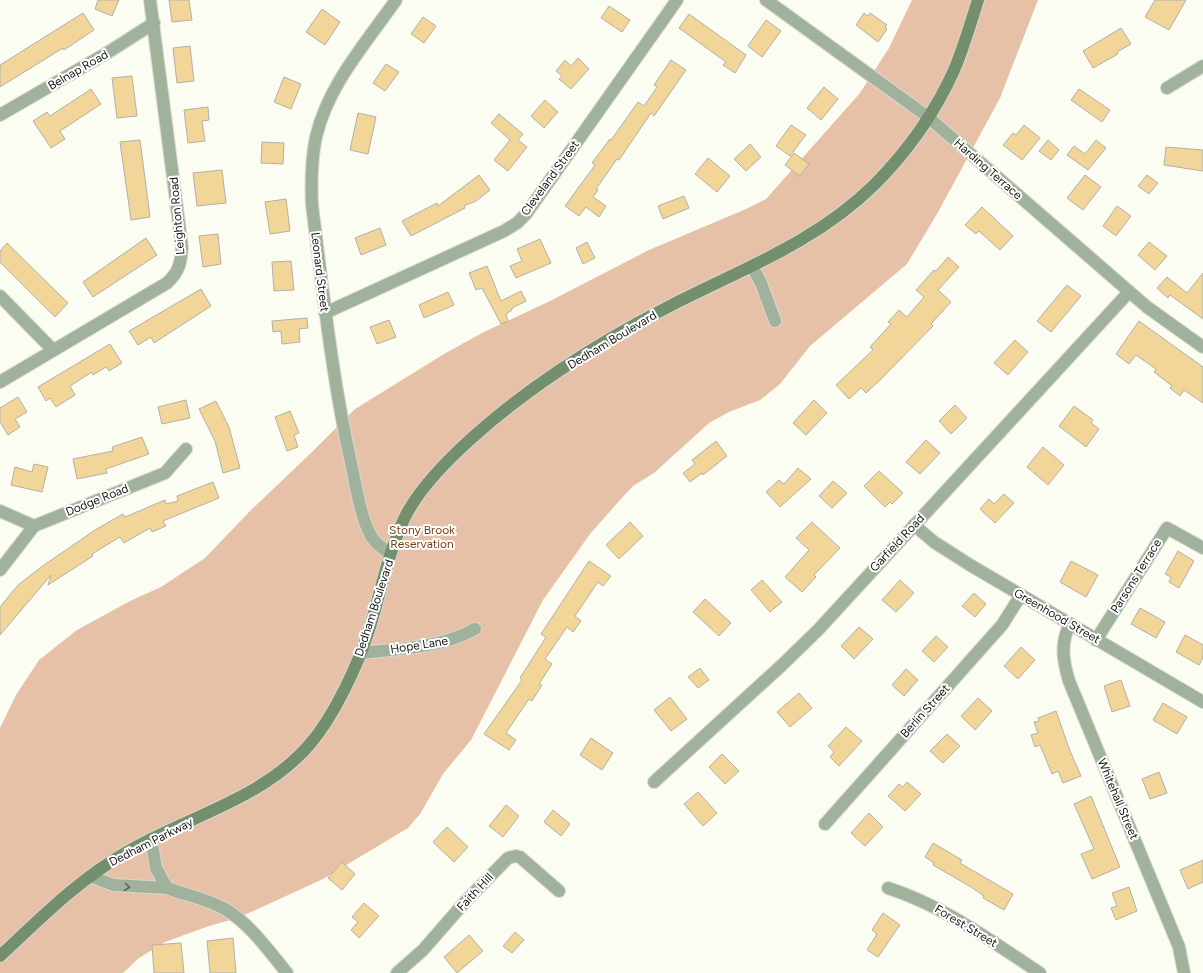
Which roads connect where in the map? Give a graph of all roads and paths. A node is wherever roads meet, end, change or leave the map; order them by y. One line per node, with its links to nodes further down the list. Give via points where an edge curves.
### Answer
1 (150, 0): 6 (street, Leighton Road)
2 (396, 0): 14 (street, Leonard Street, via 331,95 316,138 311,181 312,205)
3 (677, 0): 14 (street, Cleveland Street, via 526,214 516,223 504,231)
4 (766, 0): 10 (street, Harding Terrace)
5 (978, 0): 10 (main road, Dedham Boulevard, via 954,68)
6 (154, 23): 9 (street, Belnap Road); 17 (street, Leighton Road, via 182,247 181,263 176,274 167,283)
7 (1203, 66): 8 (street)
8 (1167, 88)
9 (0, 115)
10 (928, 117): 11 (main road, Dedham Boulevard, via 889,169 859,198 808,237); 12 (street, Harding Terrace)
11 (752, 266): 15 (street); 24 (main road, Dedham Boulevard, via 666,308 599,345 483,429 448,461 419,495 408,511)
12 (1128, 292): 16 (street, Harding Terrace); 21 (street, Garfield Road)
13 (0, 296): 17 (street)
14 (325, 313): 24 (street, Leonard Street, via 334,383 358,494 370,534 382,549)
15 (776, 321)
16 (1203, 347)
17 (52, 349): 18 (street, Leighton Road)
18 (0, 382)
19 (186, 449): 22 (street, Dodge Road, via 164,473)
20 (0, 511): 22 (street)
21 (914, 525): 26 (street, Greenhood Street, via 957,557); 33 (street, Garfield Road, via 795,653)
22 (34, 526): 25 (street)
23 (1203, 548): 29 (street, Parsons Terrace, via 1167,528)
24 (391, 553): 30 (main road, Dedham Boulevard)
25 (0, 570)
26 (1021, 596): 27 (street, Greenhood Street); 34 (street, Berlin Street, via 1002,625)
27 (1070, 624): 29 (street, Greenhood Street); 44 (street, Whitehall Street, via 1064,636 1063,652 1069,681 1179,947)
28 (475, 629): 30 (street, Hope Lane, via 457,638 438,643)
29 (1096, 640): 31 (street, Greenhood Street)
30 (361, 653): 32 (main road, Dedham Boulevard, via 340,695)
31 (1203, 702)
32 (311, 742): 35 (main road, Dedham Parkway, via 273,778 254,790)
33 (654, 782)
34 (825, 824)
35 (151, 839): 36 (main road, Dedham Parkway); 37 (street, via 156,868)
36 (90, 876): 37 (street, one-way to 37, via 114,886); 40 (main road, Dedham Parkway)
37 (167, 888): 41 (street, via 213,904 236,917)
38 (888, 888): 43 (street, Forest Street, via 946,912)
39 (559, 891): 42 (street, Faith Hill, via 520,857 508,858 423,950)
40 (0, 956)
41 (287, 973)
42 (397, 973)
43 (1040, 973)
44 (1184, 973)

